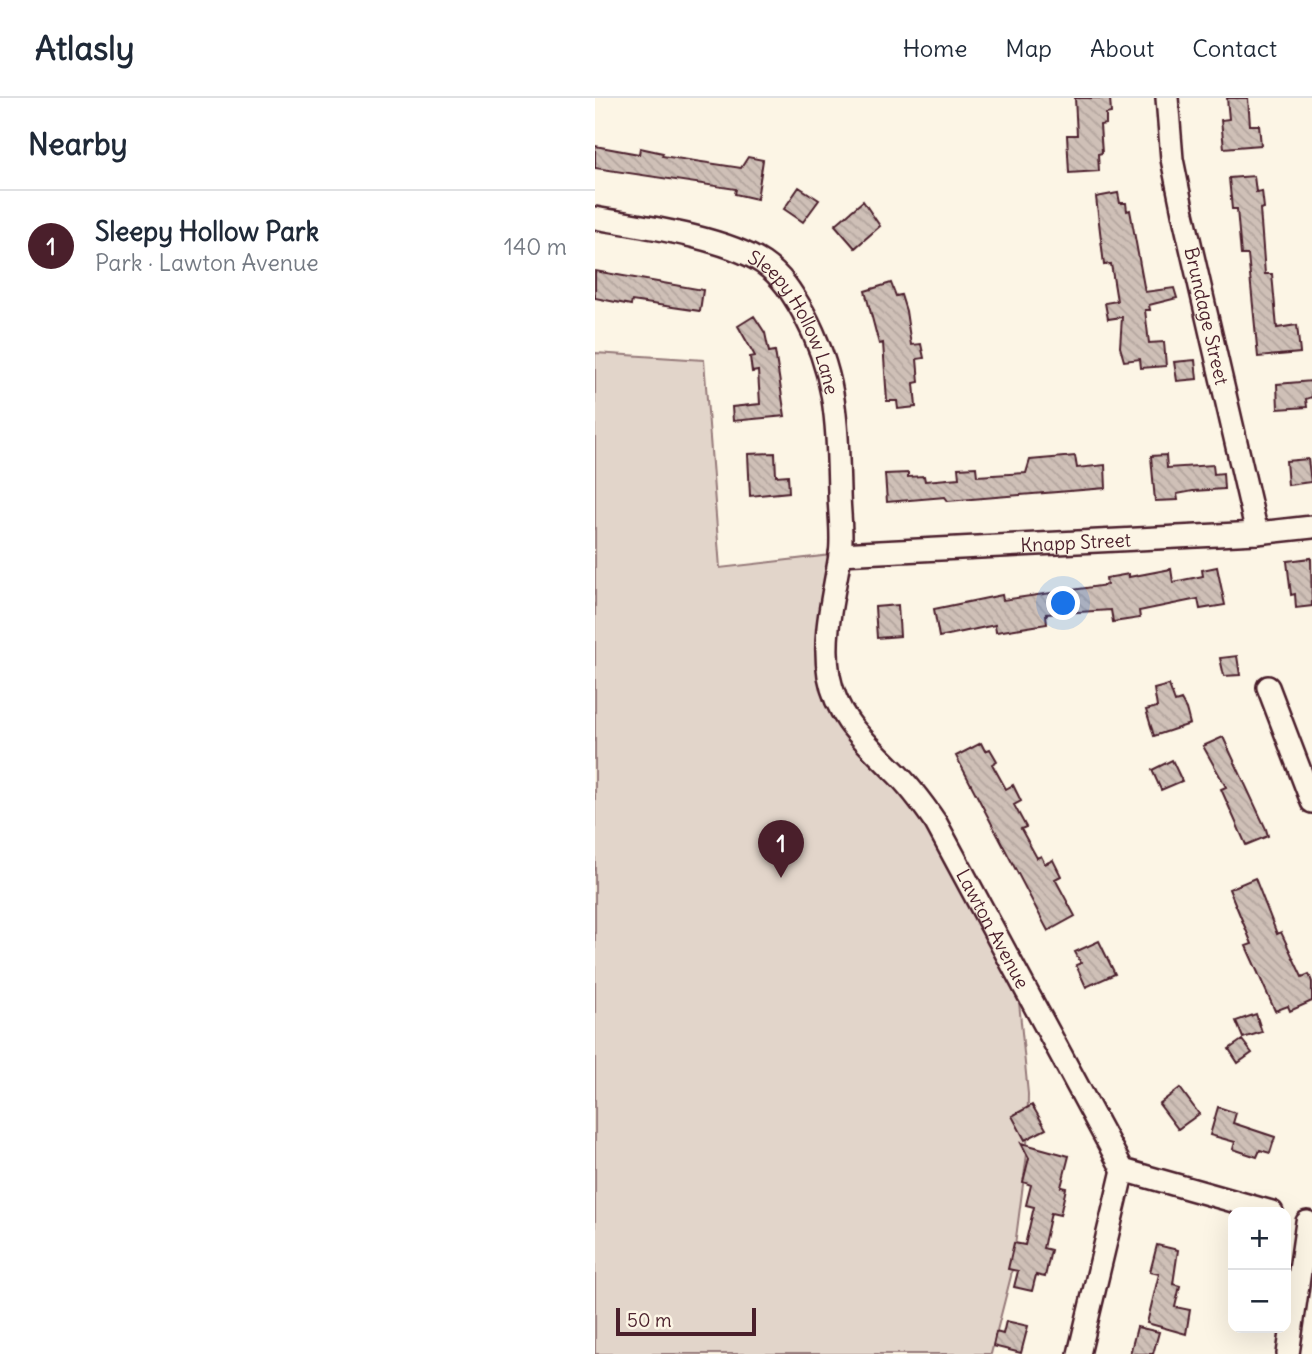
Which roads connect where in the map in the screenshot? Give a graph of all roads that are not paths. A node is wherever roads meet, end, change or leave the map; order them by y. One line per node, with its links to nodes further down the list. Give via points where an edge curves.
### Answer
1 (1167, 98): 4 (street, Brundage Street, via 1183,213)
2 (595, 218): 5 (street, Sleepy Hollow Lane, via 735,250 763,263 786,283 818,339 832,379)
3 (1312, 527): 4 (street, Knapp Street)
4 (1257, 533): 5 (street, Knapp Street)
5 (840, 554): 8 (street, Lawton Avenue, via 828,621 829,675 839,711 859,738 918,796 936,823)
6 (1268, 687): 7 (street)
7 (1312, 802)
8 (1123, 1170): 9 (street); 12 (street)
9 (1254, 1207)
10 (1291, 1217): 11 (street)
11 (1310, 1223): 13 (street)
12 (1079, 1354)
13 (1287, 1354)

